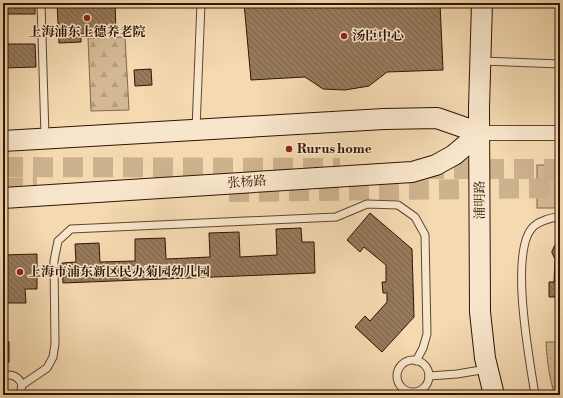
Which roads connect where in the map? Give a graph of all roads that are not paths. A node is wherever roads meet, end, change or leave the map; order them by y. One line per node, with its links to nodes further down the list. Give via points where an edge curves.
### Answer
1 (41, 3): 9 (lane)
2 (201, 3): 6 (lane)
3 (482, 3): 4 (main road, 浦明路)
4 (481, 61): 5 (lane); 7 (main road, 浦明路)
5 (560, 64)
6 (196, 130): 7 (main road, via 437,118); 9 (main road)
7 (480, 133): 8 (street); 11 (main road, 张杨路, via 454,155 436,165 412,172); 14 (main road, 浦明路, via 480,312)
8 (560, 134)
9 (45, 139): 10 (main road)
10 (3, 141)
11 (3, 198)
12 (560, 216): 21 (lane, via 544,220 534,226 526,238 522,286)
13 (416, 360): 16 (lane, via 425,366); 17 (lane, via 427,334 425,236 415,217 398,205 367,204 336,217 71,229 58,241 54,261 53,356 47,368); 18 (lane, via 406,362 397,374 403,388)
14 (488, 369): 16 (lane); 20 (main road, 浦明路)
15 (3, 376): 17 (lane, via 10,374 21,381)
16 (429, 376): 18 (lane, via 429,381)
17 (22, 385): 19 (lane)
18 (419, 393)
19 (20, 395)
20 (494, 395)
21 (535, 395)

